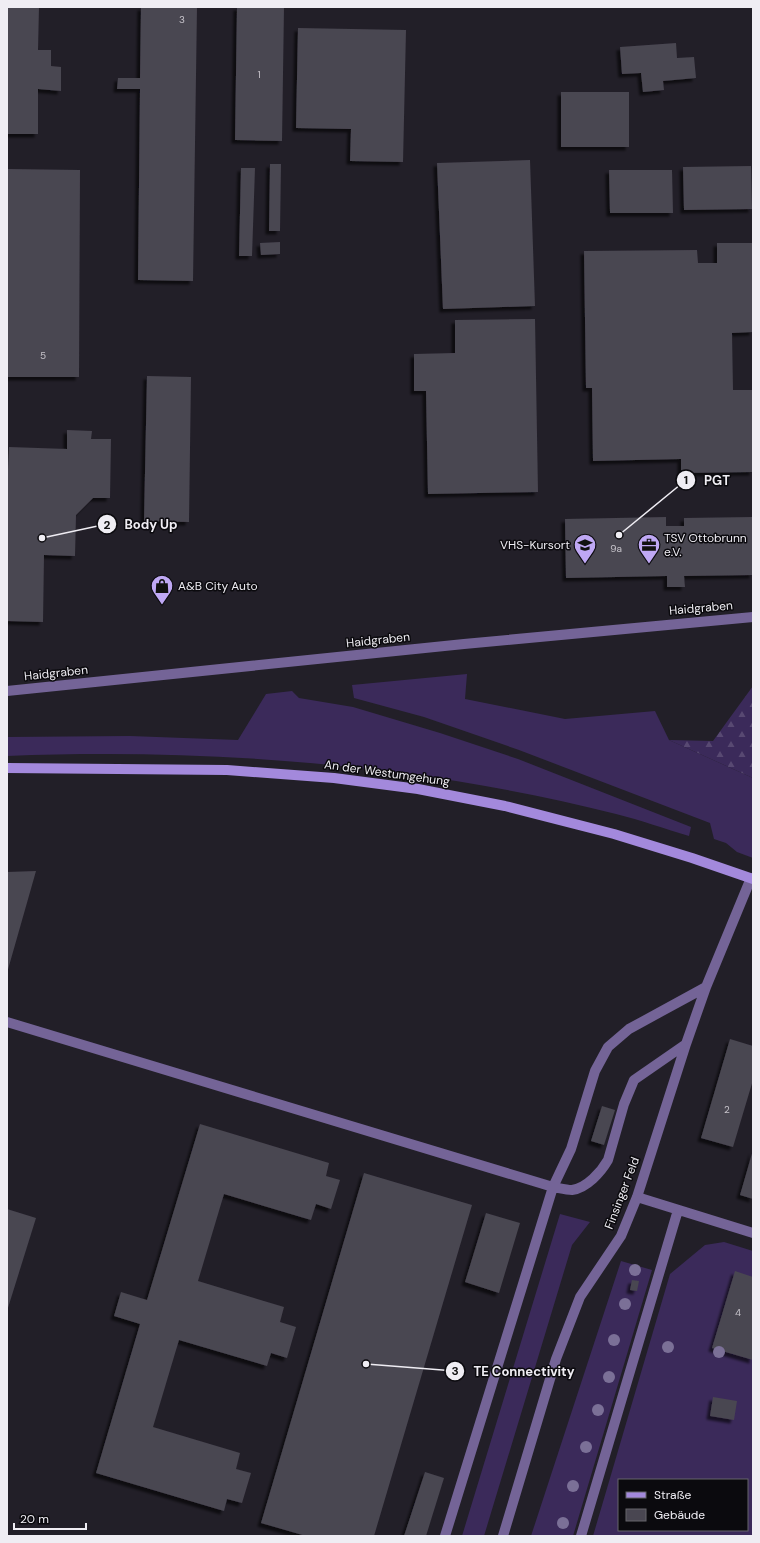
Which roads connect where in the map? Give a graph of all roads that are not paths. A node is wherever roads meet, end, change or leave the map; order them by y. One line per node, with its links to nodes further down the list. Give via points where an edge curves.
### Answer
1 (753, 616): 2 (street, Haidgraben)
2 (7, 691)
3 (7, 768): 4 (main road, An der Westumgehung, via 227,770 334,778 418,789 505,806 614,834)
4 (752, 878): 5 (street, Finsinger Feld)
5 (706, 987): 7 (street, Finsinger Feld); 8 (street, via 629,1029 608,1047 595,1071 571,1149)
6 (7, 1022): 8 (street)
7 (686, 1044): 8 (street, via 634,1080 624,1104 608,1160 603,1168 587,1183 572,1190); 9 (street, Finsinger Feld)
8 (553, 1188): 12 (street)
9 (637, 1197): 10 (street); 13 (street, Finsinger Feld, via 621,1236 580,1297 556,1359)
10 (678, 1210): 11 (street); 14 (street)
11 (753, 1233)
12 (445, 1536)
13 (503, 1536)
14 (581, 1536)

